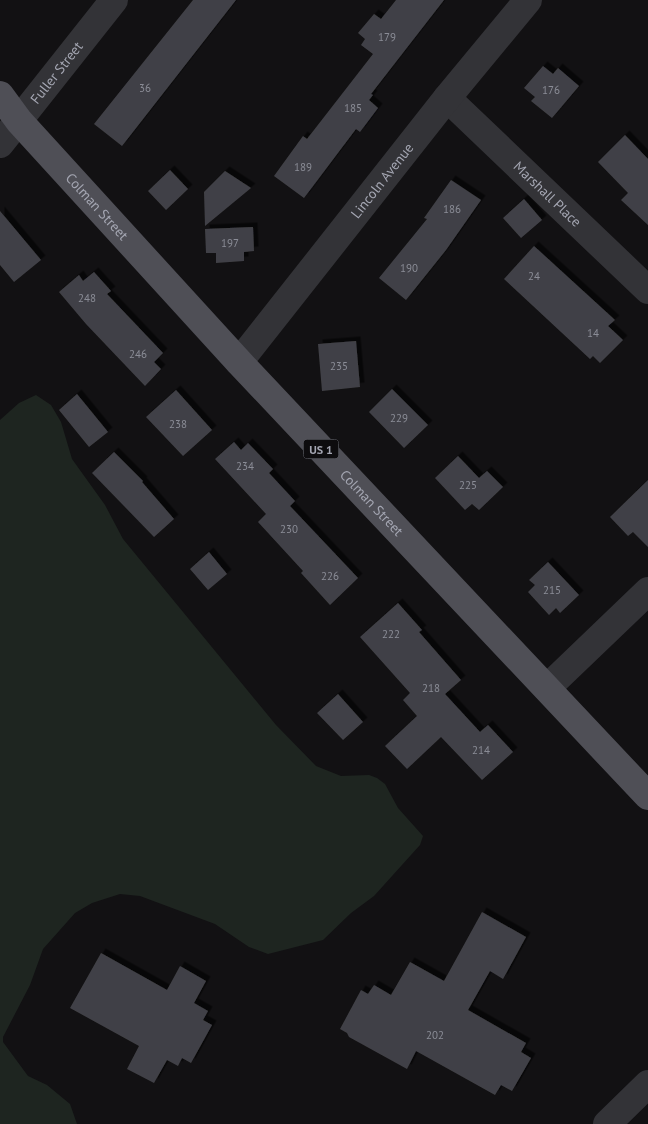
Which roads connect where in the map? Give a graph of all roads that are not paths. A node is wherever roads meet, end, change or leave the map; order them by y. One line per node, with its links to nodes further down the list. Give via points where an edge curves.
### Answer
1 (114, 0): 5 (street, Fuller Street)
2 (528, 0): 4 (street, Lincoln Avenue)
3 (0, 95): 5 (main road, Colman Street / US 1)
4 (447, 98): 7 (street, Marshall Place); 8 (street, Lincoln Avenue)
5 (19, 121): 6 (street, Fuller Street); 8 (main road, Colman Street / US 1)
6 (0, 144)
7 (648, 290)
8 (239, 362): 10 (main road, Colman Street / US 1)
9 (648, 591): 10 (street)
10 (547, 688): 11 (main road, Colman Street / US 1)
11 (648, 796)
12 (648, 1084): 13 (street)
13 (607, 1124)

